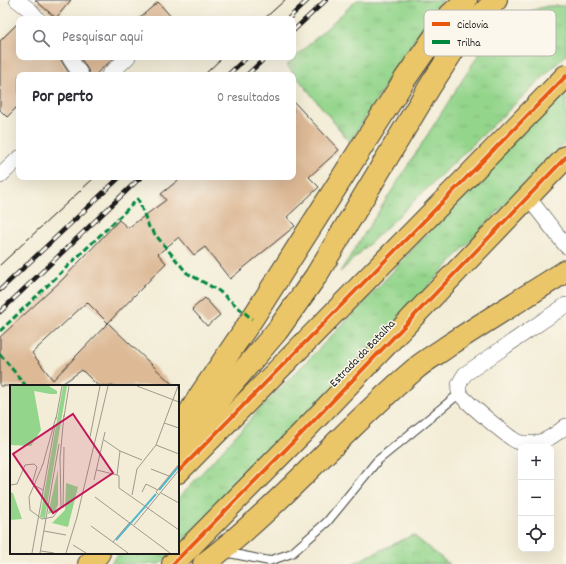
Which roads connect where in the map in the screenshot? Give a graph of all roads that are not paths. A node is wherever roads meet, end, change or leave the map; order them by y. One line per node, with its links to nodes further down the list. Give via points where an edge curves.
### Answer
1 (17, 0): 6 (street)
2 (466, 0): 4 (highway)
3 (496, 0): 5 (highway)
4 (455, 10)
5 (486, 10)
6 (35, 16)
7 (424, 53): 23 (highway)
8 (450, 56): 24 (highway, via 316,276 277,331)
9 (71, 60): 11 (street)
10 (125, 60): 12 (street)
11 (79, 72)
12 (112, 72)
13 (566, 76): 25 (highway)
14 (566, 157): 17 (highway, Estrada da Batalha)
15 (16, 161): 16 (street)
16 (0, 176)
17 (527, 196): 18 (street); 31 (highway, Estrada da Batalha, via 301,434)
18 (566, 246)
19 (566, 271): 26 (highway, via 415,369)
20 (566, 305): 21 (street, via 464,374 459,386)
21 (460, 393): 22 (street, via 471,405 517,441 539,443); 26 (lane, via 376,461 326,522 292,553 269,562)
22 (566, 426)
23 (179, 429)
24 (179, 446)
25 (179, 471)
26 (221, 551): 32 (highway)
27 (90, 554): 29 (highway)
28 (98, 554): 30 (highway)
29 (82, 564)
30 (89, 564)
31 (172, 564)
32 (204, 564)

